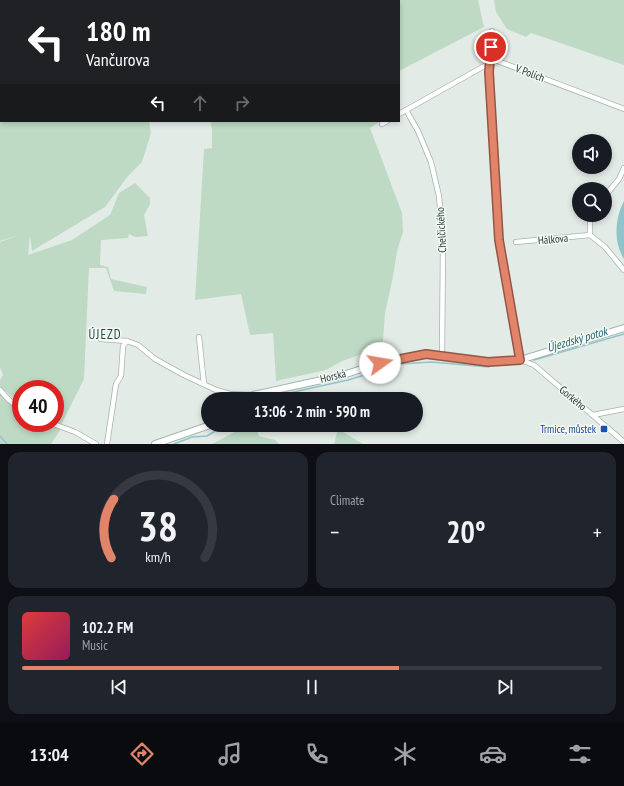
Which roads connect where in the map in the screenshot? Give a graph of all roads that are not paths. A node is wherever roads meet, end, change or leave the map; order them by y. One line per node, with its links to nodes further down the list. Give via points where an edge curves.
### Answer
1 (492, 31): 2 (street)
2 (491, 62): 3 (street, V Polích, via 495,60); 4 (street); 19 (street, via 489,72 499,240)
3 (624, 109)
4 (406, 110): 5 (street); 18 (street, Chelčického, via 431,162 440,196 443,244)
5 (400, 113)
6 (385, 122): 7 (street)
7 (382, 124)
8 (624, 168): 9 (street)
9 (612, 188)
10 (590, 222): 11 (street)
11 (590, 235): 12 (street, Hálkova); 13 (street, via 605,247)
12 (516, 242)
13 (624, 270)
14 (624, 328): 19 (street, Horská)
15 (199, 337): 20 (street)
16 (101, 339): 17 (street)
17 (127, 341): 20 (street, via 138,345 155,359); 31 (street, via 123,346 121,376 116,384)
18 (442, 356): 19 (street, Horská, via 488,362); 23 (street, Horská, via 426,354 405,357 340,376)
19 (520, 360): 26 (street, Gorkého, via 534,365)
20 (204, 384): 22 (street)
21 (0, 390): 24 (street)
22 (223, 392)
23 (267, 392)
24 (12, 402)
25 (624, 409): 26 (street)
26 (593, 415): 29 (street, Gorkého)
27 (64, 428): 30 (street)
28 (201, 428): 32 (street)
29 (624, 442)
30 (96, 444)
31 (107, 444)
32 (155, 444)

